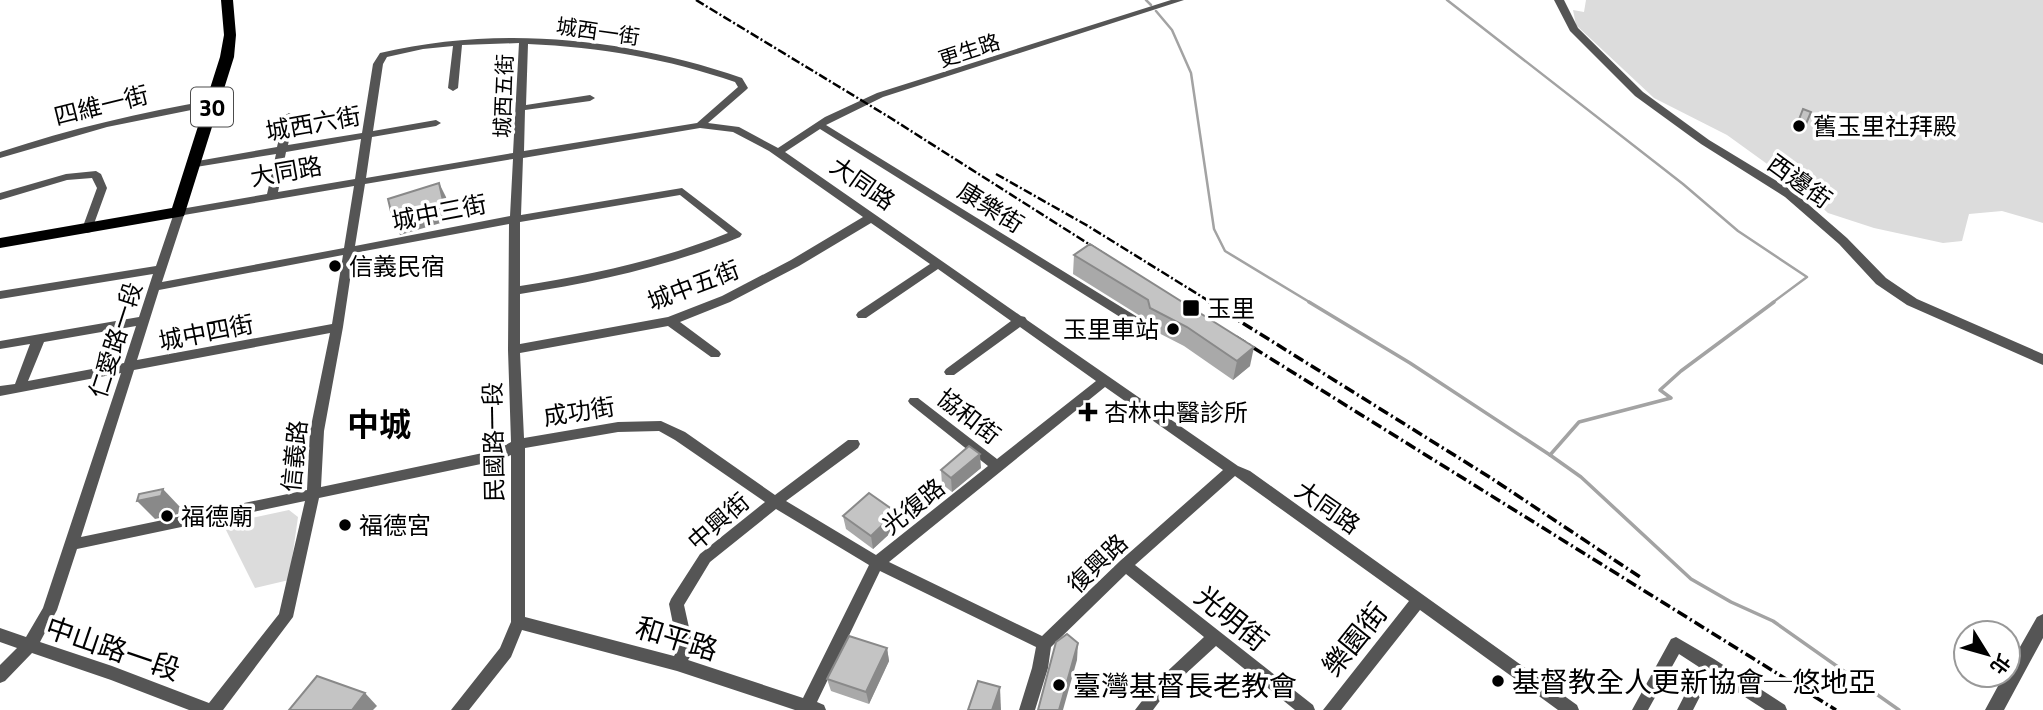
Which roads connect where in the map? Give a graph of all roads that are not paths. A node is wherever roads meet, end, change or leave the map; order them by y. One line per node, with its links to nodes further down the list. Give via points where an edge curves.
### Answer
1 (227, 0): 9 (main road, 仁愛路一段 / 30, via 230,36)
2 (1180, 0): 14 (street, 更生路, via 880,95)
3 (1559, 0): 45 (street, 西邊街, via 1574,29 1639,94 1789,194 1881,281 1912,302)
4 (524, 41): 5 (street, 城西一街); 10 (street, 城西五街); 13 (street, 城西一街, via 589,44 689,62 739,80 743,88)
5 (458, 43): 6 (street, 城西一街); 7 (street)
6 (383, 55): 15 (street, 信義路)
7 (453, 88)
8 (590, 98): 10 (street)
9 (214, 103): 19 (street, 四維一街, via 163,110); 20 (main road, 仁愛路一段 / 30)
10 (522, 108): 18 (street, 城西五街)
11 (289, 116): 16 (street)
12 (436, 123): 15 (street, 城西六街)
13 (700, 125): 17 (street, 大同路, via 735,129); 18 (street, 大同路)
14 (820, 125): 17 (street, 更生路); 39 (street, 康樂街)
15 (365, 135): 16 (street, 城西六街); 21 (street, 信義路)
16 (282, 151): 20 (street, 城西六街); 23 (street)
17 (778, 152): 25 (street, 大同路)
18 (520, 154): 21 (street, 大同路); 26 (street, 民國路一段)
19 (0, 155)
20 (196, 164): 24 (main road, 仁愛路一段 / 30)
21 (358, 182): 23 (street, 大同路); 29 (street, 信義路)
22 (0, 197): 27 (street, via 66,177 96,174 102,188)
23 (271, 198): 24 (street, 大同路)
24 (179, 212): 27 (main road, 大同路); 31 (street, 仁愛路一段)
25 (872, 217): 30 (street, 大同路); 38 (street, 城中五街, via 726,299)
26 (515, 219): 29 (street, 城中三街); 33 (street, 民國路一段); 33 (street, 城中三街, via 682,191 736,234 701,250 618,272)
27 (86, 229): 28 (main road, 大同路)
28 (0, 243)
29 (349, 251): 32 (street, 城中三街); 40 (street, 信義路)
30 (939, 263): 35 (street); 37 (street, 大同路)
31 (162, 270): 32 (street, 仁愛路一段); 34 (street)
32 (156, 288): 36 (street, 仁愛路一段)
33 (516, 291): 43 (street, 民國路一段)
34 (0, 295)
35 (862, 315)
36 (145, 320): 41 (street); 46 (street, 仁愛路一段)
37 (1021, 320): 47 (street); 48 (street, 大同路)
38 (670, 321): 43 (street, 城中五街); 44 (street)
39 (1140, 324)
40 (337, 327): 46 (street, 城中四街); 56 (street, 信義路, via 317,431)
41 (39, 338): 42 (street); 49 (street)
42 (0, 345)
43 (514, 350): 52 (street, 民國路一段)
44 (715, 354)
45 (2043, 360)
46 (130, 368): 49 (street, 城中四街); 58 (street, 仁愛路一段)
47 (950, 372)
48 (1104, 381): 54 (street, 光復路); 55 (street, 大同路)
49 (19, 388): 50 (street, 城中四街)
50 (0, 391)
51 (914, 401): 54 (street, 協和街)
52 (518, 444): 56 (street, 成功街, via 500,455); 57 (street, 成功街, via 618,427 661,426); 62 (street, 民國路一段)
53 (853, 444): 57 (street, 中興街)
54 (997, 466): 59 (street, 光復路)
55 (1233, 470): 60 (street, 復興路); 61 (street, 大同路)
56 (314, 492): 58 (street, 成功街); 72 (street, 信義路, via 286,617)
57 (776, 501): 59 (street, 成功街); 68 (street, 中興街, via 705,558 676,604 686,650)
58 (74, 544): 67 (street, 仁愛路一段, via 50,610)
59 (877, 563): 66 (street, 成功街); 71 (street, 光復路)
60 (1125, 565): 65 (street, 光明街); 66 (street, 復興路)
61 (1418, 601): 77 (street, 樂園街); 78 (street, 大同路)
62 (519, 622): 68 (street, 和平路); 73 (street, 民國路一段, via 506,652)
63 (2043, 622): 82 (street)
64 (0, 635): 67 (street, 中山路一段)
65 (1214, 638): 75 (street); 76 (street, 光明街)
66 (1044, 644): 74 (street)
67 (29, 646): 70 (street, 仁愛路一段); 72 (street, 中山路一段)
68 (677, 664): 71 (street, 和平路)
69 (1709, 664): 79 (street, via 1676,644); 80 (street); 81 (street)
70 (0, 676)
71 (810, 709)
72 (211, 710)
73 (459, 710)
74 (1027, 710)
75 (1143, 710)
76 (1307, 710)
77 (1331, 710)
78 (1571, 710)
79 (1640, 710)
80 (1685, 710)
81 (1779, 710)
82 (1994, 710)

